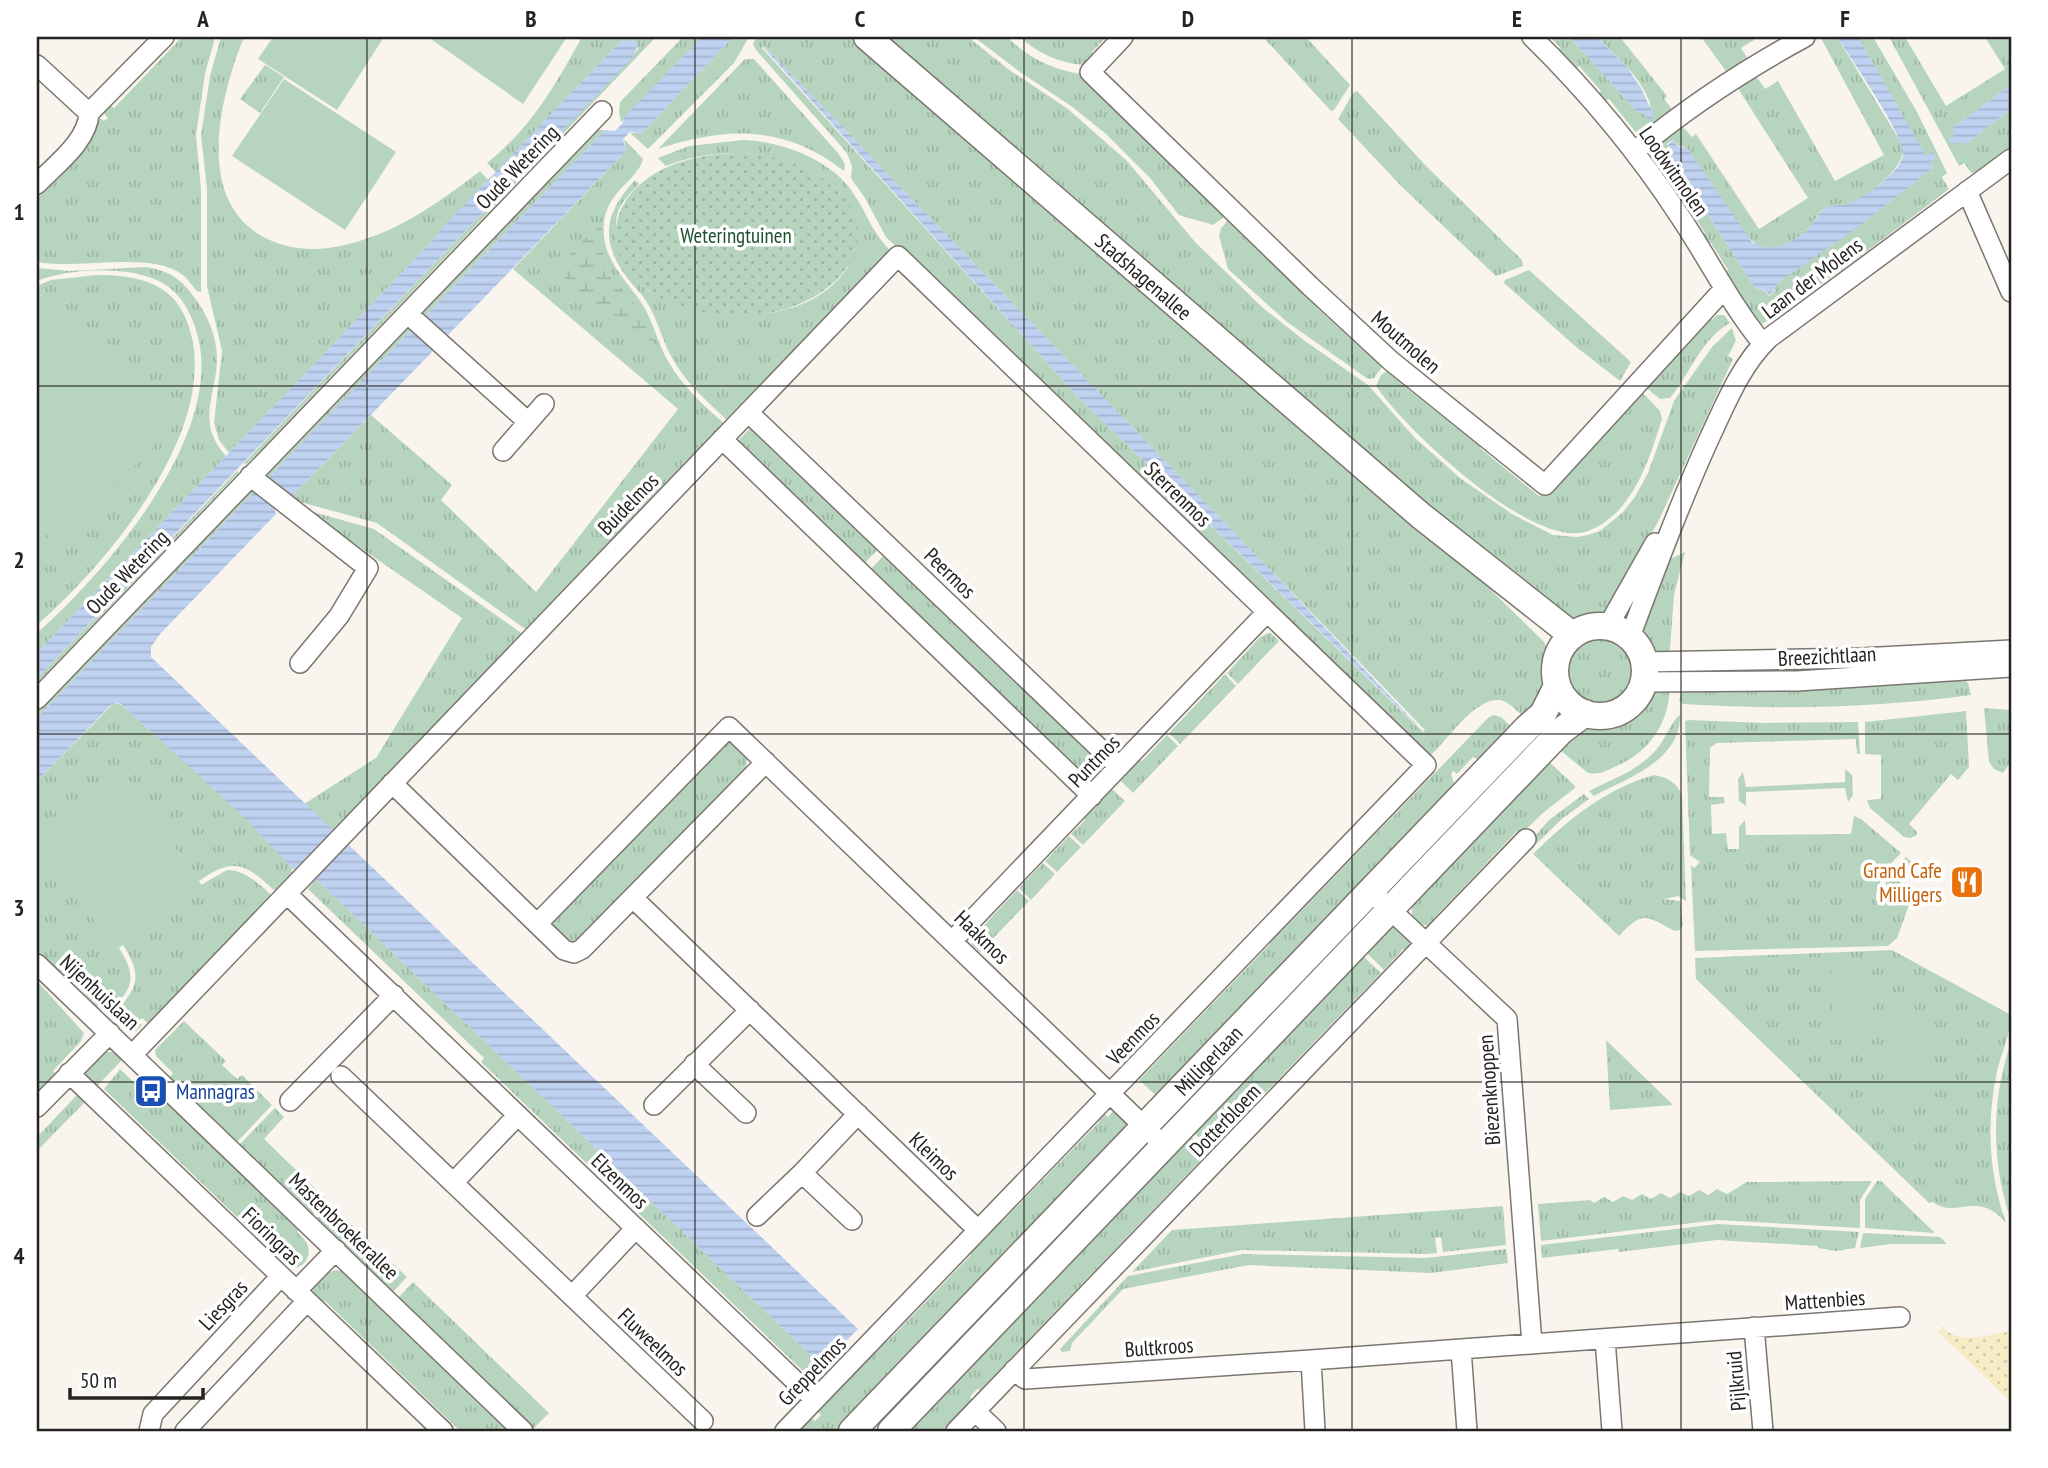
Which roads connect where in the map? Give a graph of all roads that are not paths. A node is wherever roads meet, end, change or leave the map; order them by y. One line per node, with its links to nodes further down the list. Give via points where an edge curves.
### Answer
1 (164, 37): 8 (street)
2 (867, 37): 26 (main road, Stadshagenallee)
3 (1123, 37): 14 (street, Moutmolen, via 1090,72 1391,361 1545,485)
4 (1532, 37): 9 (street, Loodwitmolen)
5 (1805, 37): 9 (street, via 1729,79)
6 (37, 65): 8 (street)
7 (602, 111): 16 (street, Oude Wetering)
8 (89, 113): 11 (street, via 82,137)
9 (1635, 151): 14 (street, Loodwitmolen)
10 (2011, 159): 12 (street, Laan der Molens)
11 (37, 184)
12 (1967, 191): 15 (street); 17 (street, Laan der Molens)
13 (898, 256): 19 (street, Buidelmos); 24 (street, Sterrenmos)
14 (1724, 289): 17 (street, Loodwitmolen)
15 (2011, 292)
16 (413, 319): 20 (street); 23 (street, Oude Wetering)
17 (1763, 344): 25 (street, Laan der Molens, via 1742,370)
18 (544, 404): 20 (street)
19 (748, 412): 21 (street, Buidelmos); 36 (street, Peermos)
20 (527, 421): 22 (street)
21 (722, 439): 37 (street, Buidelmos); 38 (street)
22 (503, 451)
23 (257, 482): 28 (street, via 368,568 339,616); 32 (street, Oude Wetering)
24 (1267, 612): 35 (street, Sterrenmos); 36 (street, Puntmos)
25 (1619, 631): 26 (main road, via 1589,627); 30 (main road, via 1641,653)
26 (1566, 643): 31 (main road, via 1555,668)
27 (2011, 650): 30 (street, Breezichtlaan)
28 (300, 663)
29 (2011, 667): 30 (street, Breezichtlaan, via 1797,681)
30 (1644, 672): 33 (main road, via 1634,700 1619,712)
31 (1557, 686): 33 (main road, via 1565,699); 40 (main road, Milligerlaan, via 1544,714)
32 (37, 699)
33 (1585, 713): 43 (main road, Milligerlaan, via 1561,731)
34 (766, 762): 42 (street); 44 (street, Haakmos, via 729,727); 45 (street, Haakmos)
35 (1426, 765): 55 (street, Veenmos)
36 (1119, 767): 38 (street, Puntmos)
37 (392, 783): 41 (street); 44 (street)
38 (1092, 796): 45 (street, Puntmos)
39 (1525, 839): 46 (street, Dotterbloem)
40 (1371, 892): 43 (street, Biezenknoppen); 62 (main road, Milligerlaan)
41 (287, 894): 48 (street, Elzenmos); 51 (street)
42 (633, 898): 44 (street, via 574,953 564,950); 49 (street, Kleimos)
43 (1392, 910): 46 (street, Biezenknoppen); 63 (main road, Milligerlaan)
44 (537, 924)
45 (953, 940): 55 (street, Haakmos)
46 (1427, 942): 78 (street, Biezenknoppen, via 1507,1019); 81 (street, Dotterbloem)
47 (37, 964): 50 (street, Nijenhuislaan)
48 (394, 995): 56 (street); 61 (street, Elzenmos)
49 (750, 1010): 52 (street); 60 (street, Kleimos)
50 (110, 1033): 51 (street, Nijenhuislaan); 53 (street)
51 (133, 1054): 70 (street, Mastenbroekerallee)
52 (694, 1064): 57 (street); 59 (street)
53 (69, 1073): 58 (street); 71 (street, Fioringras)
54 (341, 1076): 65 (street, Fluweelmos)
55 (1111, 1094): 62 (street, Haakmos); 69 (street, Veenmos)
56 (290, 1101)
57 (654, 1105)
58 (37, 1107)
59 (746, 1113)
60 (858, 1114): 64 (street); 69 (street, Kleimos)
61 (518, 1115): 65 (street); 68 (street, Elzenmos)
62 (1144, 1127): 63 (street, Haakmos); 90 (main road, Milligerlaan)
63 (1164, 1147): 91 (main road, Milligerlaan)
64 (802, 1173): 66 (street); 67 (street)
65 (453, 1183): 73 (street, Fluweelmos)
66 (757, 1216)
67 (852, 1220)
68 (636, 1228): 73 (street); 82 (street, Elzenmos)
69 (978, 1230): 77 (street, Veenmos)
70 (336, 1250): 72 (street); 88 (street, Mastenbroekerallee)
71 (281, 1276): 72 (street, Fioringras); 85 (street, Liesgras, via 153,1414)
72 (302, 1296): 86 (street); 87 (street, Fioringras)
73 (572, 1296): 84 (street, Fluweelmos)
74 (1900, 1317): 75 (street, Mattenbies)
75 (1754, 1327): 76 (street, Bultkroos); 97 (street, Pijlkruid)
76 (1605, 1339): 78 (street, Bultkroos); 96 (street)
77 (871, 1343): 82 (street, Greppelmos)
78 (1532, 1344): 79 (street, Bultkroos)
79 (1461, 1349): 80 (street, Bultkroos); 95 (street)
80 (1311, 1360): 81 (street, Bultkroos, via 1025,1379); 94 (street)
81 (1014, 1370): 83 (street, Dotterbloem)
82 (815, 1400): 89 (street, Greppelmos)
83 (975, 1411): 92 (street, Dotterbloem); 93 (street)
84 (703, 1421)
85 (150, 1431)
86 (185, 1431)
87 (443, 1431)
88 (523, 1431)
89 (785, 1431)
90 (852, 1431)
91 (891, 1431)
92 (956, 1431)
93 (996, 1431)
94 (1315, 1431)
95 (1467, 1431)
96 (1612, 1431)
97 (1763, 1431)

